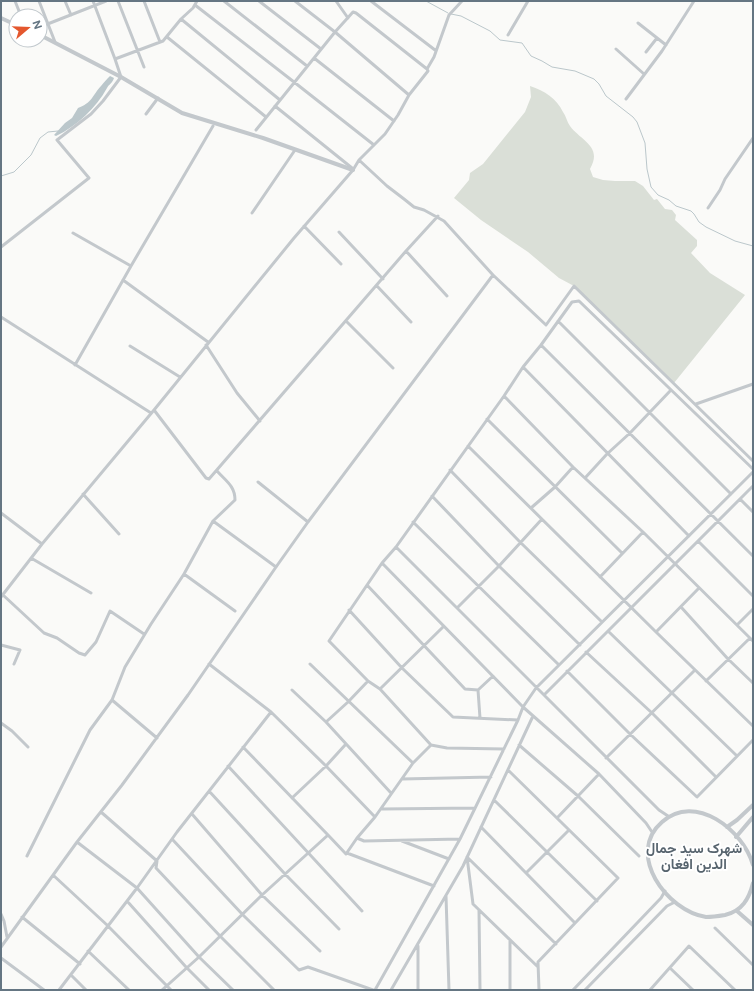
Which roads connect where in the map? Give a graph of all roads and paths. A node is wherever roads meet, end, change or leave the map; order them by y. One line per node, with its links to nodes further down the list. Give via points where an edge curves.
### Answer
1 (65, 1): 17 (street)
2 (93, 1): 15 (street)
3 (106, 1): 15 (street)
4 (118, 1): 32 (street)
5 (144, 1): 28 (street)
6 (197, 1): 16 (street)
7 (224, 1): 37 (street)
8 (259, 1): 30 (street)
9 (295, 1): 22 (street)
10 (336, 1): 18 (street)
11 (371, 1): 33 (street)
12 (462, 1): 33 (street, via 449,16)
13 (528, 1): 23 (street)
14 (694, 1): 29 (street)
15 (94, 5): 17 (street); 36 (street)
16 (195, 5): 19 (street); 42 (street)
17 (71, 15): 21 (street)
18 (348, 18): 22 (street); 39 (street, via 353,12 356,13)
19 (181, 19): 24 (street); 46 (street)
20 (638, 23): 25 (street)
21 (48, 24): 27 (street)
22 (335, 32): 30 (street); 43 (street)
23 (508, 35)
24 (167, 37): 28 (street); 49 (street)
25 (657, 38): 29 (street); 34 (street)
26 (48, 39): 27 (street)
27 (55, 42): 41 (street)
28 (160, 42): 32 (street)
29 (666, 45): 40 (street)
30 (321, 49): 35 (street)
31 (616, 49): 40 (street)
32 (138, 50): 36 (street); 38 (street)
33 (435, 50): 39 (street)
34 (646, 52)
35 (314, 58): 37 (street); 50 (street)
36 (116, 59): 41 (street)
37 (307, 66): 42 (street)
38 (144, 67)
39 (427, 69): 43 (street)
40 (644, 74): 45 (street)
41 (121, 77): 44 (street); 64 (street, via 91,114 56,140 89,178)
42 (294, 82): 46 (street); 54 (street)
43 (409, 95): 50 (street)
44 (158, 98): 48 (street); 55 (street, via 182,113)
45 (626, 99)
46 (280, 100): 47 (street)
47 (275, 106): 49 (street); 57 (street)
48 (146, 114)
49 (266, 117): 52 (street)
50 (394, 121): 54 (street)
51 (213, 126): 67 (street)
52 (256, 130)
53 (753, 138): 58 (street)
54 (374, 145): 56 (street)
55 (295, 150): 57 (street); 59 (street)
56 (359, 160): 57 (street); 60 (street, via 414,207)
57 (353, 170): 61 (street)
58 (708, 208)
59 (252, 213)
60 (438, 216): 65 (street); 68 (street)
61 (304, 226): 66 (street); 77 (street)
62 (339, 232): 69 (street)
63 (73, 233): 67 (street)
64 (1, 247)
65 (406, 252): 69 (street); 72 (street)
66 (340, 264)
67 (131, 266): 70 (street)
68 (493, 275): 87 (street, via 546,325 574,286); 115 (street)
69 (383, 279): 71 (street)
70 (123, 280): 77 (street); 80 (street)
71 (377, 286): 74 (street); 76 (street)
72 (447, 296)
73 (1, 317): 80 (street)
74 (346, 321): 82 (street); 91 (street)
75 (558, 321): 78 (street); 85 (street, via 572,302 579,300); 89 (street)
76 (412, 322)
77 (207, 343): 83 (street); 91 (street, via 237,393)
78 (541, 345): 81 (street); 92 (street)
79 (130, 346): 83 (street)
80 (75, 365): 88 (street)
81 (523, 367): 86 (street); 94 (street)
82 (393, 368)
83 (180, 377): 88 (street)
84 (753, 384): 87 (street)
85 (671, 390): 89 (street); 99 (street)
86 (504, 396): 90 (street); 96 (street)
87 (696, 404): 95 (street)
88 (153, 411): 98 (street, via 206,478 209,479); 104 (street)
89 (650, 413): 92 (street); 105 (street)
90 (488, 419): 93 (street); 103 (street)
91 (260, 421): 98 (street)
92 (630, 434): 94 (street); 111 (street)
93 (468, 446): 97 (street); 108 (street)
94 (607, 454): 100 (street); 119 (street)
95 (753, 460)
96 (573, 467): 100 (street); 103 (street)
97 (450, 470): 106 (street); 121 (street)
98 (217, 471): 113 (street, via 232,487 235,500)
99 (753, 471): 105 (street)
100 (585, 478): 117 (street)
101 (258, 482): 115 (street)
102 (753, 486): 107 (street)
103 (555, 487): 108 (street); 124 (street)
104 (83, 494): 118 (street); 122 (street)
105 (731, 494): 111 (street)
106 (432, 496): 116 (street); 130 (street)
107 (740, 499): 109 (street); 114 (street)
108 (531, 508): 112 (street)
109 (753, 512)
110 (1, 513): 122 (street)
111 (711, 514): 114 (street); 119 (street)
112 (542, 519): 121 (street); 133 (street)
113 (213, 521): 131 (street); 132 (street)
114 (717, 521): 120 (street); 125 (street)
115 (308, 522): 131 (street)
116 (413, 522): 123 (street); 135 (street)
117 (643, 532): 124 (street); 126 (street)
118 (119, 534)
119 (689, 536): 126 (street)
120 (698, 541): 129 (street); 139 (street)
121 (520, 542): 130 (street); 147 (street)
122 (42, 544): 127 (street)
123 (396, 547): 128 (street); 142 (street)
124 (622, 554): 133 (street)
125 (753, 556)
126 (668, 557): 129 (street); 140 (street)
127 (31, 558): 137 (street); 138 (street)
128 (382, 563): 134 (street); 149 (street)
129 (675, 564): 136 (street); 143 (street)
130 (499, 566): 135 (street); 155 (street)
131 (276, 567): 161 (street)
132 (184, 574): 146 (street); 152 (street)
133 (600, 576): 140 (street)
134 (367, 585): 145 (street); 157 (street)
135 (479, 586): 142 (street); 163 (street)
136 (699, 588): 141 (street); 148 (street)
137 (92, 593)
138 (2, 596): 152 (street, via 44,633 85,655 96,642 110,611)
139 (753, 596)
140 (624, 601): 143 (street); 147 (street)
141 (681, 607): 151 (street); 159 (street)
142 (457, 608): 171 (street)
143 (631, 608): 150 (street); 151 (street)
144 (753, 609): 148 (street)
145 (349, 610): 164 (street); 168 (street, via 329,641)
146 (235, 611)
147 (602, 622): 155 (street)
148 (737, 625): 153 (street)
149 (443, 627): 157 (street); 167 (street)
150 (608, 631): 158 (street); 175 (street)
151 (656, 632): 165 (street)
152 (144, 634): 177 (street, via 125,667)
153 (750, 638): 154 (street); 159 (street)
154 (753, 641)
155 (580, 644): 163 (street)
156 (1, 645): 160 (street, via 20,650)
157 (424, 647): 164 (street); 174 (street, via 464,689)
158 (586, 652): 166 (street); 181 (street)
159 (728, 659): 169 (street); 170 (street)
160 (14, 664)
161 (209, 664): 180 (street); 189 (street)
162 (310, 664): 178 (street)
163 (559, 666): 171 (street)
164 (402, 668): 172 (street); 183 (street, via 453,717)
165 (695, 670): 169 (street); 175 (street)
166 (567, 671): 176 (street); 188 (street)
167 (493, 676): 174 (street); 179 (street)
168 (368, 681): 172 (street); 178 (street)
169 (706, 681): 187 (street)
170 (753, 683)
171 (536, 688): 176 (street); 179 (street)
172 (380, 689): 192 (street)
173 (292, 690): 185 (street)
174 (478, 690): 183 (street)
175 (672, 692): 181 (street); 197 (street)
176 (544, 695): 198 (street)
177 (112, 700): 189 (street); 235 (street, via 90,730)
178 (348, 702): 185 (street); 199 (street)
179 (523, 707): 182 (street); 184 (street)
180 (271, 712): 195 (street); 201 (street)
181 (652, 713): 188 (street); 205 (street)
182 (533, 716): 193 (street); 203 (street)
183 (480, 718): 184 (street)
184 (518, 720): 196 (street)
185 (326, 722): 191 (street)
186 (1, 723): 194 (street)
187 (753, 726)
188 (630, 734): 198 (street); 205 (street, via 697,797)
189 (157, 738): 215 (street)
190 (753, 740): 197 (street)
191 (346, 744): 201 (street); 208 (street)
192 (431, 745): 196 (street, via 447,748); 199 (street)
193 (519, 745): 202 (street); 209 (street)
194 (28, 747)
195 (243, 747): 200 (street); 210 (street)
196 (504, 749): 204 (street)
197 (738, 756): 205 (street)
198 (606, 758): 217 (street)
199 (414, 763): 206 (street)
200 (228, 766): 207 (street); 233 (street)
201 (326, 766): 210 (street); 218 (street)
202 (508, 770): 211 (street); 220 (street)
203 (599, 774): 209 (street); 224 (street)
204 (491, 777): 206 (street); 213 (street)
205 (716, 777)
206 (402, 779): 208 (street)
207 (209, 791): 216 (street); 242 (street)
208 (391, 793): 214 (street)
209 (578, 796): 220 (street); 236 (street)
210 (292, 798): 225 (street)
211 (494, 800): 221 (street); 232 (street)
212 (753, 805): 222 (street)
213 (475, 808): 214 (street); 229 (street)
214 (382, 809): 218 (street)
215 (101, 812): 231 (street); 239 (street)
216 (192, 814): 228 (street); 249 (street)
217 (668, 816): 222 (street, via 692,811 702,812); 224 (street)
218 (375, 817): 227 (street)
219 (753, 817): 226 (street)
220 (557, 818): 223 (street)
221 (481, 827): 237 (street); 241 (street)
222 (727, 827): 226 (street)
223 (569, 830): 232 (street); 252 (street, via 618,878)
224 (652, 832): 247 (street, via 648,851 649,865)
225 (328, 835): 233 (street); 234 (street)
226 (736, 837): 240 (street, via 751,857)
227 (357, 838): 230 (street, via 364,841); 234 (street)
228 (172, 839): 239 (street); 258 (street)
229 (460, 839): 230 (street); 238 (street)
230 (400, 840): 238 (street)
231 (77, 842): 243 (street); 246 (street)
232 (547, 852): 241 (street); 252 (street)
233 (309, 853): 242 (street); 255 (street)
234 (347, 853): 245 (street)
235 (27, 856)
236 (639, 856)
237 (467, 857): 248 (street); 254 (street, via 473,904); 268 (street)
238 (449, 859): 245 (street)
239 (156, 861): 246 (street); 265 (street, via 156,868)
240 (753, 865)
241 (526, 873): 260 (street)
242 (285, 874): 249 (street); 264 (street)
243 (53, 875): 259 (street); 261 (street)
244 (753, 883): 250 (street)
245 (434, 886): 291 (street)
246 (137, 888): 251 (street); 273 (street)
247 (664, 891): 253 (street); 298 (street, via 661,898)
248 (446, 894): 269 (street); 294 (street)
249 (262, 895): 258 (street); 272 (street)
250 (752, 897): 256 (street)
251 (127, 901): 261 (street); 277 (street)
252 (597, 901): 260 (street)
253 (676, 902): 256 (street, via 707,917); 299 (street, via 667,906)
254 (479, 910): 267 (street); 295 (street)
255 (362, 911)
256 (737, 911): 262 (street)
257 (1, 914): 266 (street)
258 (243, 915): 265 (street); 291 (street, via 299,970 308,968)
259 (22, 917): 266 (street); 275 (street)
260 (576, 923): 268 (street)
261 (107, 925): 271 (street); 281 (street)
262 (753, 925)
263 (714, 928): 276 (street)
264 (339, 929)
265 (220, 936): 273 (street); 290 (street)
266 (7, 938): 270 (street)
267 (510, 940): 278 (street); 296 (street)
268 (556, 944): 278 (street, via 538,962)
269 (418, 945): 292 (street); 293 (street)
270 (1, 947)
271 (88, 951): 275 (street); 285 (street)
272 (320, 951)
273 (199, 957): 277 (street); 289 (street)
274 (1, 958): 282 (street)
275 (80, 964): 280 (street)
276 (753, 965)
277 (186, 967): 281 (street); 288 (street)
278 (538, 968): 297 (street)
279 (670, 968): 300 (street); 301 (street); 302 (street, via 689,946)
280 (71, 975): 283 (street); 284 (street)
281 (167, 986): 286 (street); 287 (street)
282 (44, 990)
283 (59, 990)
284 (86, 990)
285 (129, 990)
286 (162, 990)
287 (171, 990)
288 (209, 990)
289 (233, 990)
290 (274, 990)
291 (374, 990)
292 (392, 990)
293 (418, 990)
294 (449, 990)
295 (480, 990)
296 (510, 990)
297 (539, 990)
298 (572, 990)
299 (585, 990)
300 (650, 990)
301 (693, 990)
302 (735, 990)

